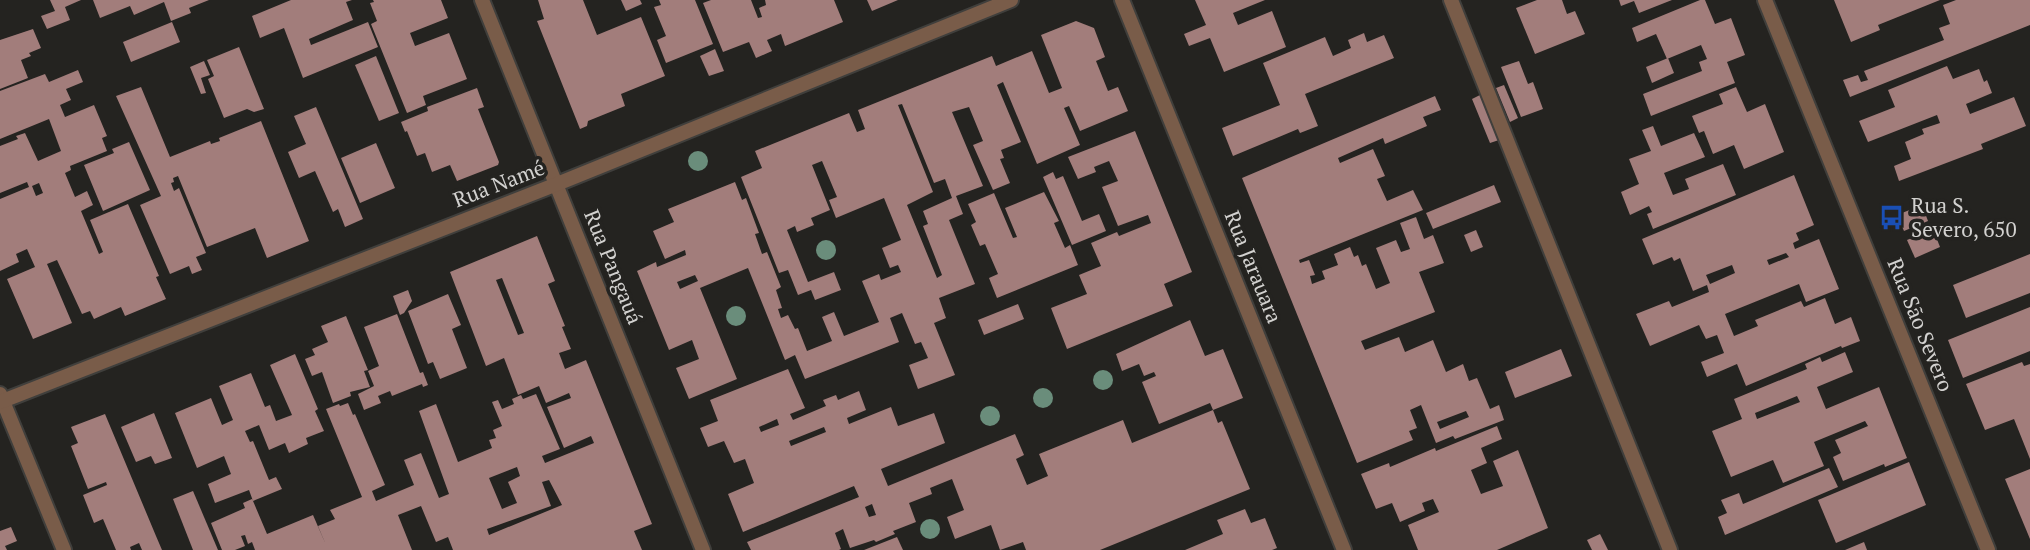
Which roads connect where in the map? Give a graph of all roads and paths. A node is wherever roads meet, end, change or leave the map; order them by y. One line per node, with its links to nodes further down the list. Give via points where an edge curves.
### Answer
1 (482, 0): 6 (street, Rua Pangauá)
2 (1011, 0): 6 (street, Rua Namé)
3 (1122, 0): 10 (street, Rua Jarauara)
4 (1451, 0): 11 (street)
5 (1765, 0): 12 (street, Rua São Severo)
6 (557, 184): 7 (street, Rua Namé); 9 (street, Rua Pangauá)
7 (1, 399): 8 (street)
8 (64, 550)
9 (703, 550)
10 (1344, 550)
11 (1670, 550)
12 (1988, 550)

